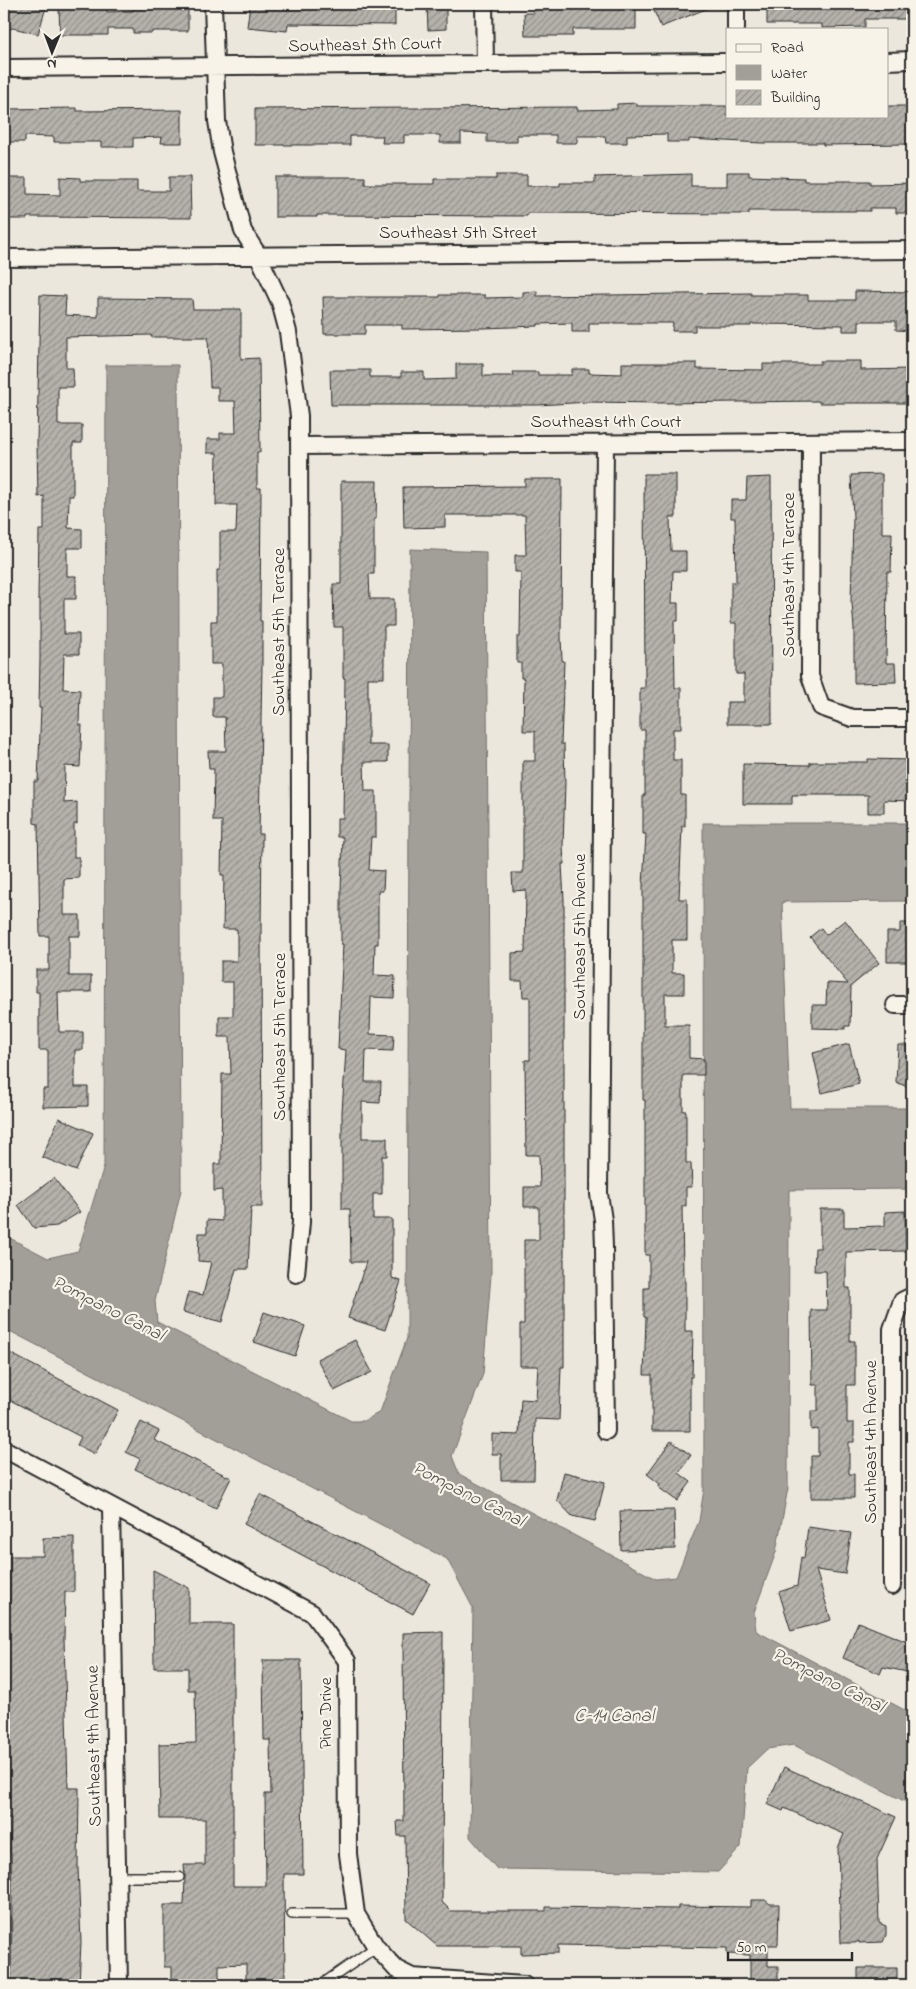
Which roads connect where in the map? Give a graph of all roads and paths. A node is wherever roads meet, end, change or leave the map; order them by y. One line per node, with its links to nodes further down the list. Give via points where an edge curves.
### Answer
1 (213, 4): 9 (street, Southeast 5th Terrace)
2 (484, 4): 8 (street)
3 (736, 4): 4 (street)
4 (736, 28)
5 (912, 60): 6 (street)
6 (888, 61)
7 (726, 62): 8 (street, Southeast 5th Court)
8 (485, 64): 9 (street, Southeast 5th Court)
9 (215, 67): 10 (street, Southeast 5th Court); 12 (street, Southeast 5th Terrace, via 222,152 243,230)
10 (4, 68)
11 (912, 250): 12 (street, Southeast 5th Street)
12 (258, 255): 13 (street, Southeast 5th Street); 17 (street, Southeast 5th Terrace, via 277,293 288,332 296,383)
13 (4, 258)
14 (912, 441): 15 (street, Southeast 4th Court)
15 (811, 442): 16 (street, Southeast 4th Court); 18 (street, Southeast 4th Terrace, via 810,676 821,707 852,718)
16 (605, 443): 17 (street, Southeast 4th Court); 23 (street, Southeast 5th Avenue, via 599,1194 604,1247)
17 (299, 446): 21 (street, Southeast 5th Terrace, via 301,1222)
18 (912, 718)
19 (895, 1005): 20 (street)
20 (912, 1005)
21 (296, 1274)
22 (907, 1298): 26 (street, Southeast 4th Avenue, via 892,1329)
23 (606, 1431)
24 (4, 1449): 25 (street, Pine Drive)
25 (111, 1506): 27 (street, Southeast 9th Avenue); 30 (street, Pine Drive, via 312,1613 347,1661 348,1854)
26 (892, 1586)
27 (117, 1877): 28 (lane); 33 (street, Southeast 9th Avenue)
28 (179, 1877)
29 (292, 1914): 30 (lane)
30 (356, 1914): 31 (street, Pine Drive)
31 (376, 1947): 32 (street, Pine Drive); 34 (lane)
32 (410, 1981): 35 (street, Pine Drive)
33 (119, 1985)
34 (321, 1985)
35 (524, 1985)

